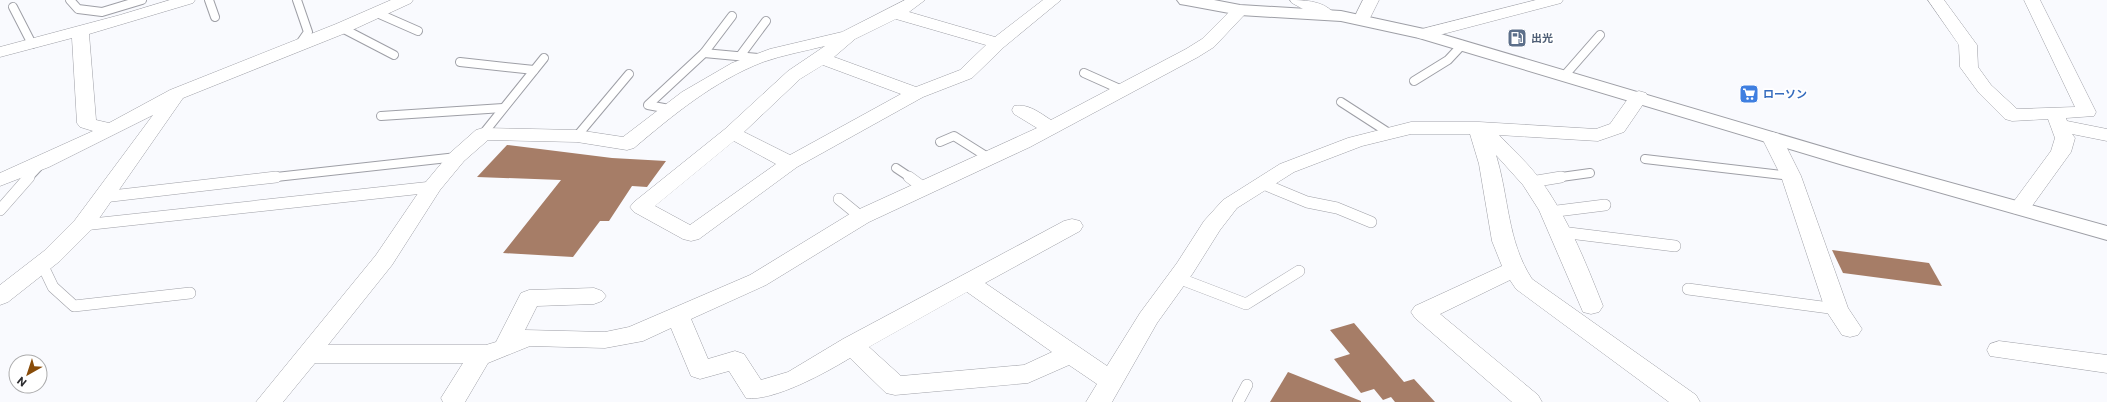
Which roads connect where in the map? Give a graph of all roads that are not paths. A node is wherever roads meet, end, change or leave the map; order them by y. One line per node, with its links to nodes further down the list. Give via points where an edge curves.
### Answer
1 (70, 0): 2 (lane, via 78,9 102,12)
2 (142, 0)
3 (187, 0): 26 (street)
4 (209, 0): 21 (lane)
5 (297, 0): 33 (lane, via 308,32)
6 (405, 0): 17 (street)
7 (917, 0): 18 (street)
8 (1053, 0): 30 (street)
9 (1186, 0): 16 (street)
10 (1298, 0): 19 (street)
11 (1370, 0): 22 (street)
12 (1555, 0): 27 (street)
13 (1936, 0): 55 (street, via 1968,45 1969,67 1985,89 2012,115)
14 (2032, 0): 55 (street, via 2086,112)
15 (13, 6): 31 (lane)
16 (1240, 10): 19 (street); 46 (street, via 1208,42 1192,53)
17 (377, 13): 24 (street); 25 (lane)
18 (895, 13): 29 (street); 30 (street)
19 (1327, 15): 22 (street)
20 (732, 16): 35 (lane)
21 (215, 17)
22 (1361, 20): 27 (street)
23 (766, 21): 37 (lane)
24 (342, 28): 33 (street); 36 (lane)
25 (418, 31)
26 (80, 32): 31 (street); 58 (street, via 88,123)
27 (1424, 34): 32 (street)
28 (1600, 35): 44 (lane)
29 (849, 36): 37 (street); 39 (street)
30 (998, 43): 47 (street, via 966,74)
31 (32, 44): 34 (street)
32 (1462, 45): 44 (street); 45 (lane, via 1448,60)
33 (299, 46): 48 (street)
34 (0, 52)
35 (704, 53): 37 (lane); 52 (lane, via 648,105)
36 (394, 55)
37 (749, 57): 52 (street)
38 (544, 58): 41 (lane)
39 (822, 58): 47 (street); 59 (street, via 794,76)
40 (460, 62): 41 (lane)
41 (534, 70): 51 (lane)
42 (1084, 73): 46 (lane)
43 (629, 74): 63 (lane)
44 (1565, 75): 49 (street)
45 (1414, 81)
46 (1122, 90): 56 (street)
47 (916, 93): 70 (street)
48 (177, 94): 58 (street); 79 (street)
49 (1639, 97): 57 (street, via 1617,128 1598,135); 64 (street)
50 (1341, 102): 60 (lane)
51 (503, 108): 54 (lane); 61 (lane)
52 (669, 109): 63 (street, via 627,144)
53 (1021, 110): 56 (street)
54 (381, 116)
55 (2057, 119): 62 (street); 82 (street, via 2065,138 2061,152)
56 (1051, 128): 67 (street)
57 (1482, 128): 60 (street, via 1410,128); 76 (street); 93 (street, via 1504,248)
58 (111, 130): 69 (street)
59 (732, 133): 70 (street); 70 (street, via 641,207 691,234)
60 (1389, 133): 75 (street, via 1320,154)
61 (483, 134): 63 (street); 66 (street)
62 (2107, 135)
63 (577, 136)
64 (1772, 138): 73 (street); 82 (street)
65 (940, 142): 67 (lane, via 954,136)
66 (457, 157): 77 (street); 79 (lane)
67 (989, 158): 78 (street)
68 (1644, 159): 73 (lane)
69 (42, 163): 74 (street); 83 (lane)
70 (790, 163)
71 (896, 168): 78 (lane)
72 (1590, 173): 76 (lane)
73 (1791, 176): 102 (street)
74 (0, 180)
75 (1261, 182): 86 (lane, via 1307,202 1337,208); 95 (street, via 1230,204 1212,226)
76 (1531, 182): 84 (street)
77 (432, 187): 87 (lane); 108 (street, via 384,260)
78 (924, 188): 85 (street)
79 (103, 197): 87 (street)
80 (839, 199): 85 (lane)
81 (1605, 205): 84 (lane)
82 (2020, 208): 90 (street)
83 (0, 210)
84 (1549, 212): 89 (street)
85 (861, 217): 103 (street, via 758,280)
86 (1371, 222)
87 (83, 225): 92 (street)
88 (1072, 226): 96 (street)
89 (1561, 232): 91 (lane); 101 (street)
90 (2107, 233)
91 (1675, 246)
92 (42, 264): 98 (lane, via 53,287 74,306); 100 (street)
93 (1513, 270): 115 (street, via 1524,284); 119 (street, via 1423,312)
94 (1299, 271): 95 (lane, via 1246,304)
95 (1178, 278): 112 (street, via 1148,319)
96 (968, 282): 105 (street); 110 (street)
97 (1688, 289): 102 (lane)
98 (190, 293)
99 (594, 296): 106 (street, via 529,298)
100 (0, 297)
101 (1591, 306)
102 (1837, 309): 104 (street)
103 (678, 317): 105 (street, via 700,370 735,360 755,390 797,378); 106 (street, via 620,338 527,338)
104 (1850, 329)
105 (852, 345): 110 (street, via 895,386 1028,374)
106 (505, 347): 109 (street, via 490,354)
107 (1999, 350): 111 (street)
108 (309, 354): 109 (street); 116 (street)
109 (481, 354): 114 (street)
110 (1070, 354): 112 (street)
111 (2107, 364)
112 (1112, 382): 117 (street)
113 (1247, 385): 118 (lane)
114 (454, 398)
115 (1673, 399)
116 (269, 402)
117 (1099, 402)
118 (1238, 402)
119 (1529, 402)

